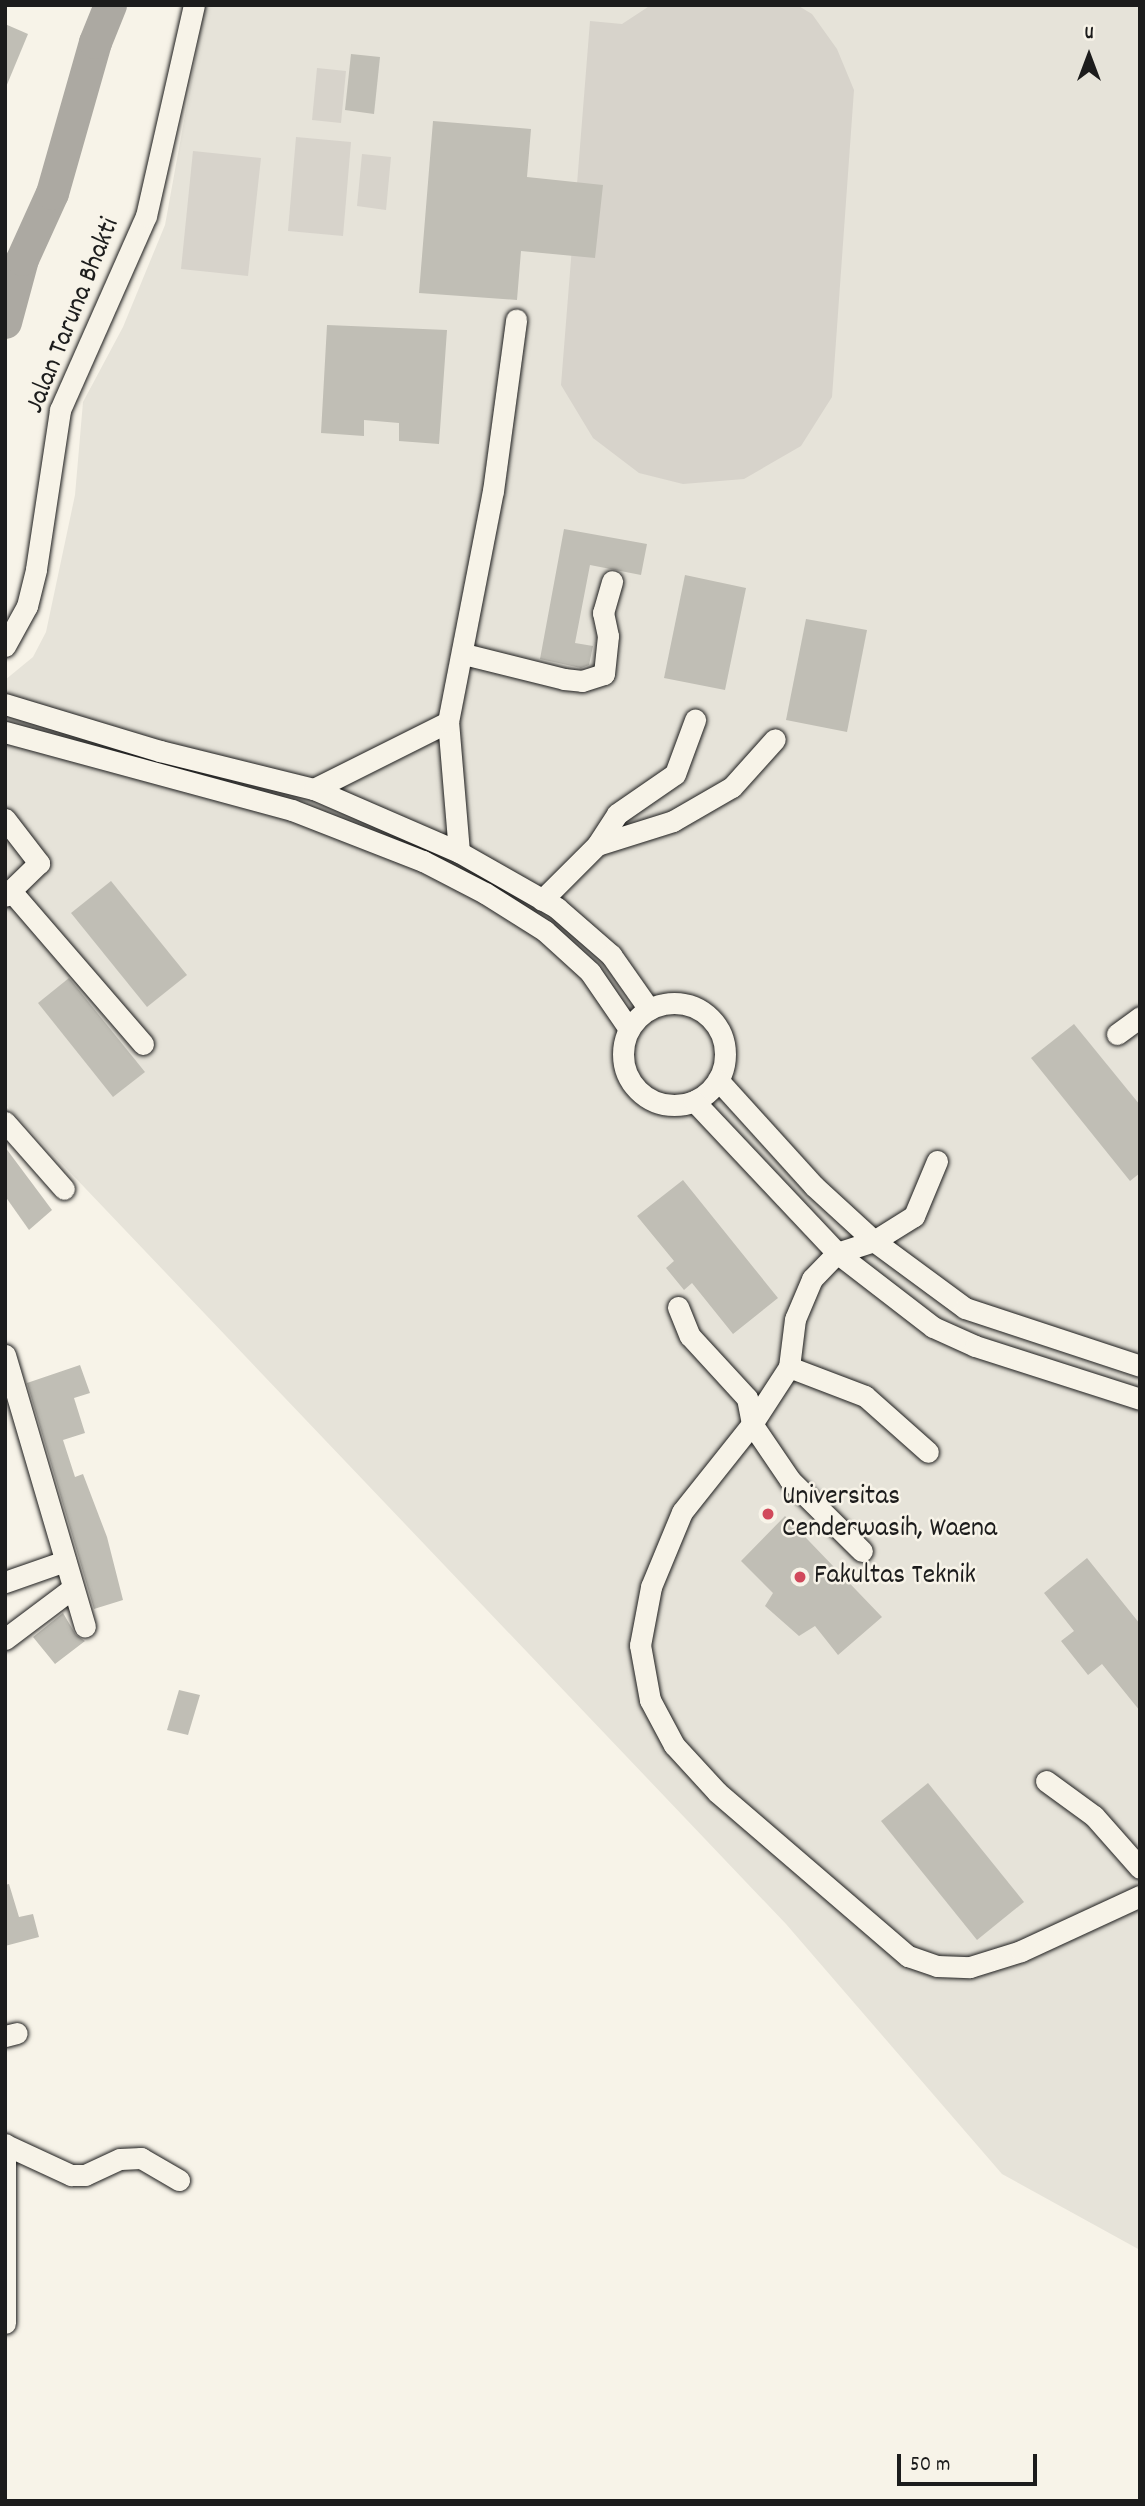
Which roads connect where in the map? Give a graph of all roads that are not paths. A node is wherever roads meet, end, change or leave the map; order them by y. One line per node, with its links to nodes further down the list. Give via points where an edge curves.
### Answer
1 (194, 5): 4 (street, Jalan Taruna Bhakti, via 146,216 60,410 36,569 27,606)
2 (516, 320): 5 (street, via 493,491)
3 (612, 581): 5 (street, via 603,613 608,636 604,674 582,681 564,679)
4 (5, 646)
5 (464, 654): 8 (street)
6 (5, 704): 11 (street, via 160,751)
7 (695, 720): 13 (street, via 674,774 617,814)
8 (448, 722): 11 (street); 14 (street)
9 (5, 732): 19 (street, via 292,810 422,861 545,931 590,972)
10 (775, 739): 13 (street, via 732,787 673,821)
11 (314, 789): 14 (street)
12 (5, 818): 15 (street, via 39,863)
13 (597, 845): 16 (street)
14 (459, 852): 16 (street)
15 (8, 894): 21 (street)
16 (542, 900): 17 (street, via 611,955)
17 (649, 1009): 19 (street); 22 (street, via 674,1003 687,1006 700,1010 719,1029 726,1054)
18 (1140, 1017): 20 (street)
19 (629, 1029): 23 (street, via 623,1064 642,1094 659,1103)
20 (1117, 1034)
21 (143, 1044)
22 (718, 1080): 23 (street); 27 (street, via 814,1186)
23 (694, 1101): 28 (street)
24 (5, 1122): 26 (street)
25 (937, 1161): 27 (street, via 914,1216)
26 (64, 1189)
27 (874, 1241): 28 (street); 31 (street, via 965,1308)
28 (837, 1253): 32 (street, via 802,1296); 33 (street, via 933,1327 975,1346)
29 (678, 1307): 35 (street, via 690,1336 747,1398)
30 (5, 1355): 34 (street)
31 (1140, 1366)
32 (789, 1367): 35 (street); 36 (street, via 865,1396)
33 (1140, 1399)
34 (15, 1422): 38 (street)
35 (752, 1424): 37 (street, via 790,1480); 45 (street, via 682,1512 651,1587 640,1646 650,1700 674,1745 717,1791 908,1956 937,1966 970,1967 1021,1951)
36 (928, 1452)
37 (862, 1551)
38 (65, 1561): 39 (street); 40 (street)
39 (5, 1582)
40 (73, 1588): 41 (street); 42 (street)
41 (85, 1626)
42 (5, 1639)
43 (1046, 1781): 44 (street, via 1094,1816)
44 (1140, 1868)
45 (1140, 1896)
46 (6, 2145): 47 (street, via 71,2175 85,2175 120,2159 141,2158); 48 (street)
47 (179, 2180)
48 (7, 2224): 49 (street)
49 (5, 2323)

